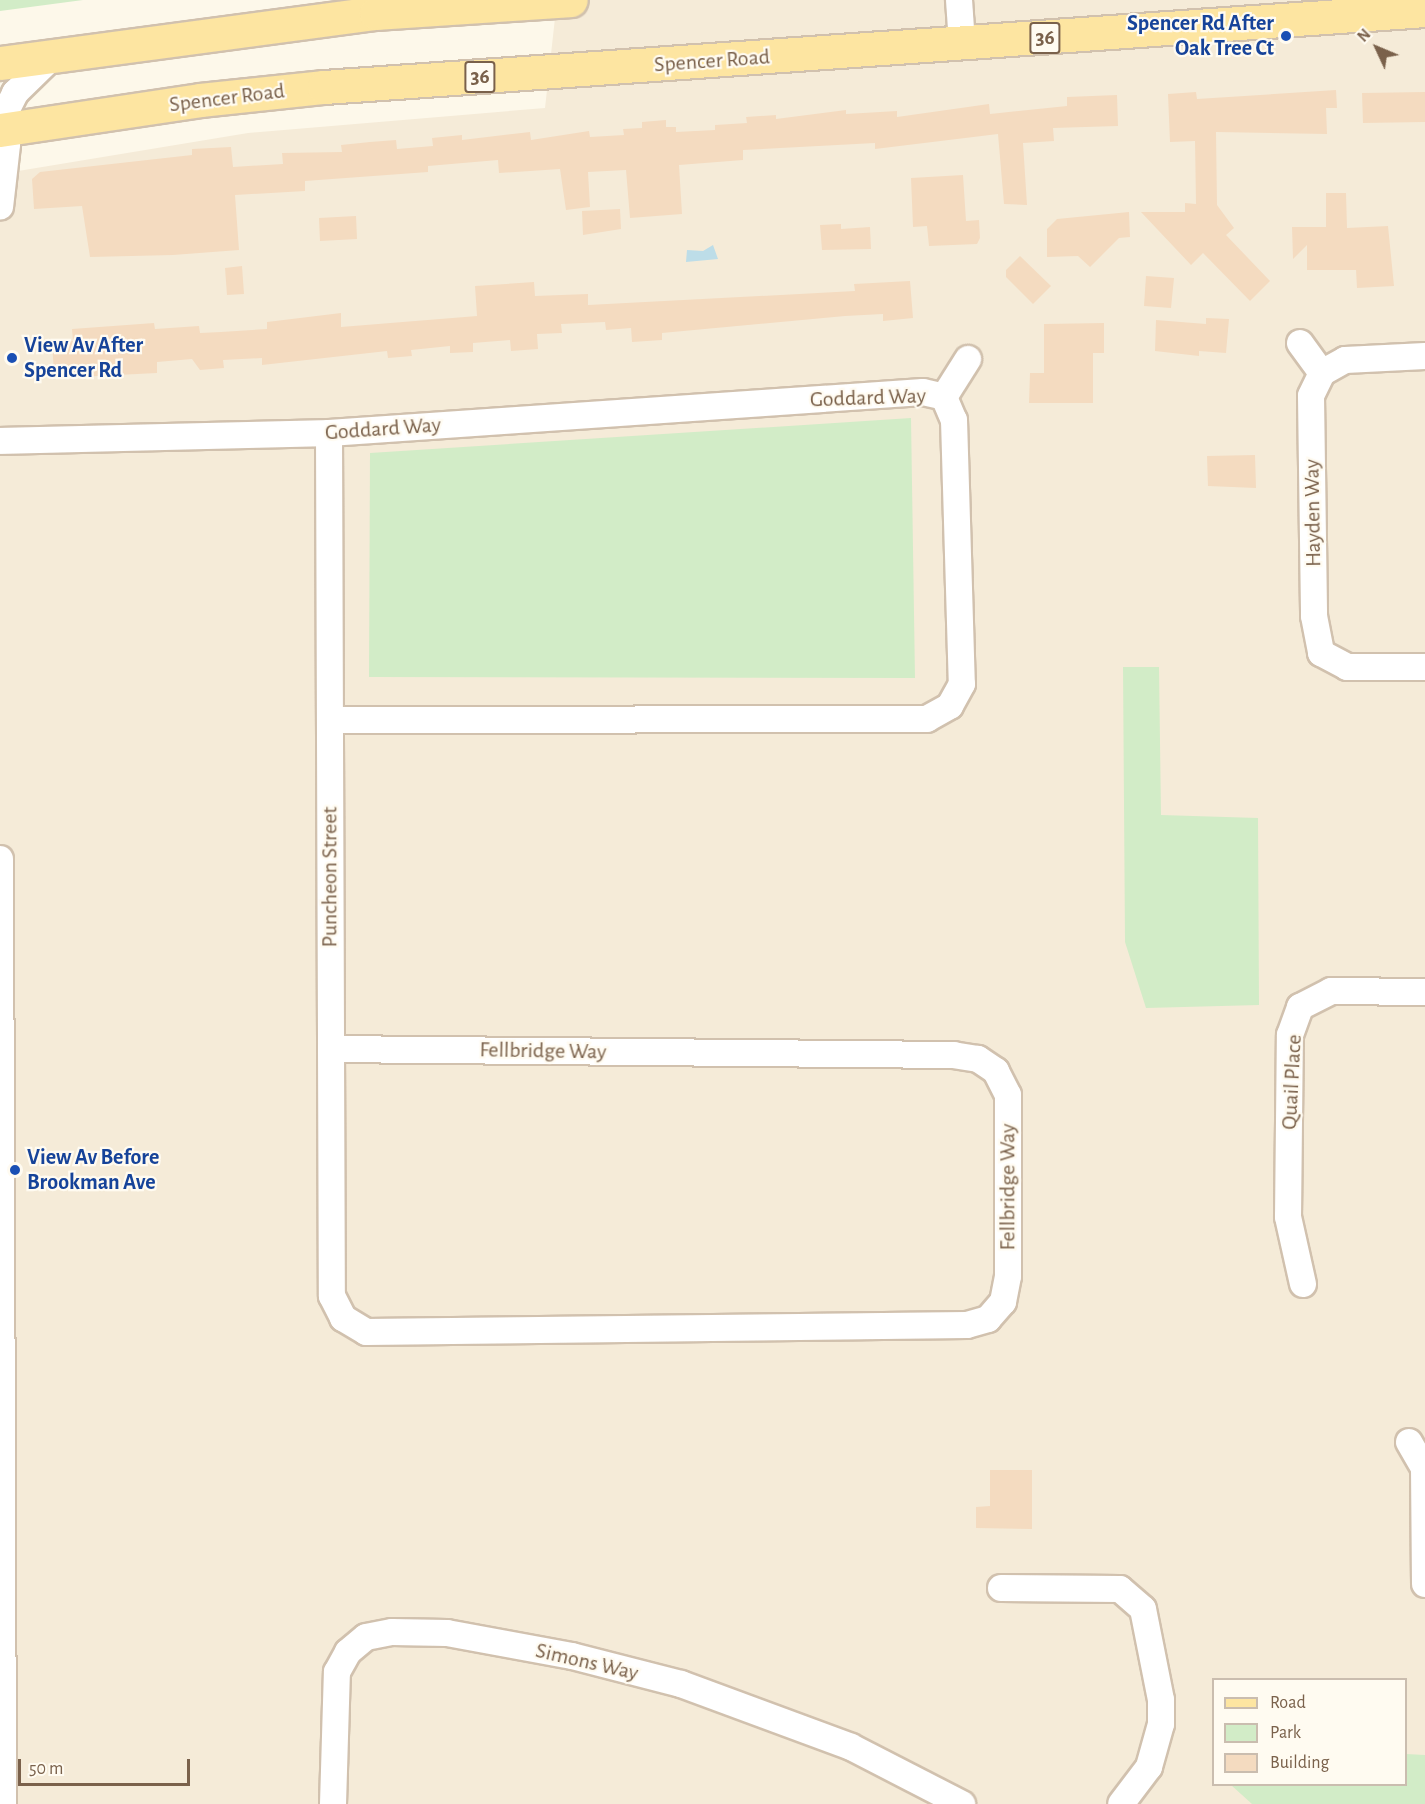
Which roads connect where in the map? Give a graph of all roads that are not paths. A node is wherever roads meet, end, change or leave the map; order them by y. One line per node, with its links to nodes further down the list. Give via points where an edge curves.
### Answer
1 (571, 0): 5 (main road, via 376,14)
2 (959, 0): 4 (street)
3 (1425, 10): 4 (main road, Spencer Road / 36)
4 (962, 43): 8 (main road, Spencer Road / 36, via 324,87 200,100)
5 (56, 53): 6 (main road); 7 (street, via 15,93)
6 (0, 63)
7 (0, 123)
8 (0, 130)
9 (0, 136): 10 (street, via 7,145)
10 (0, 207)
11 (1300, 343): 14 (street)
12 (1425, 356): 14 (street, via 1345,360)
13 (968, 359): 15 (street)
14 (1322, 373): 18 (street, Hayden Way, via 1311,396 1314,616 1321,653 1347,667)
15 (944, 398): 16 (street, Goddard Way, via 923,392); 19 (street, Goddard Way, via 954,420 962,684 950,706 927,719)
16 (329, 433): 17 (street, Goddard Way); 19 (street, Puncheon Street)
17 (0, 441)
18 (1425, 667)
19 (330, 720): 23 (street, Puncheon Street)
20 (0, 859): 22 (street)
21 (1425, 992): 24 (street, Quail Place, via 1331,991 1300,1007 1290,1035 1288,1217)
22 (0, 999): 29 (street)
23 (331, 1049): 25 (street, Puncheon Street, via 332,1296); 25 (street, Fellbridge Way, via 954,1055 978,1059 996,1071 1008,1095 1008,1276 1003,1302 988,1319 967,1325 366,1332)
24 (1303, 1284)
25 (343, 1318)
26 (1409, 1442): 27 (street, via 1424,1468)
27 (1425, 1584)
28 (1001, 1588): 32 (street, via 1120,1589 1143,1609 1161,1700 1161,1724 1149,1767)
29 (3, 1804)
30 (333, 1804): 31 (street, Simons Way, via 337,1672 348,1652 366,1637 392,1632 447,1633 572,1656 681,1684 851,1747)
31 (962, 1804)
32 (1121, 1804)

